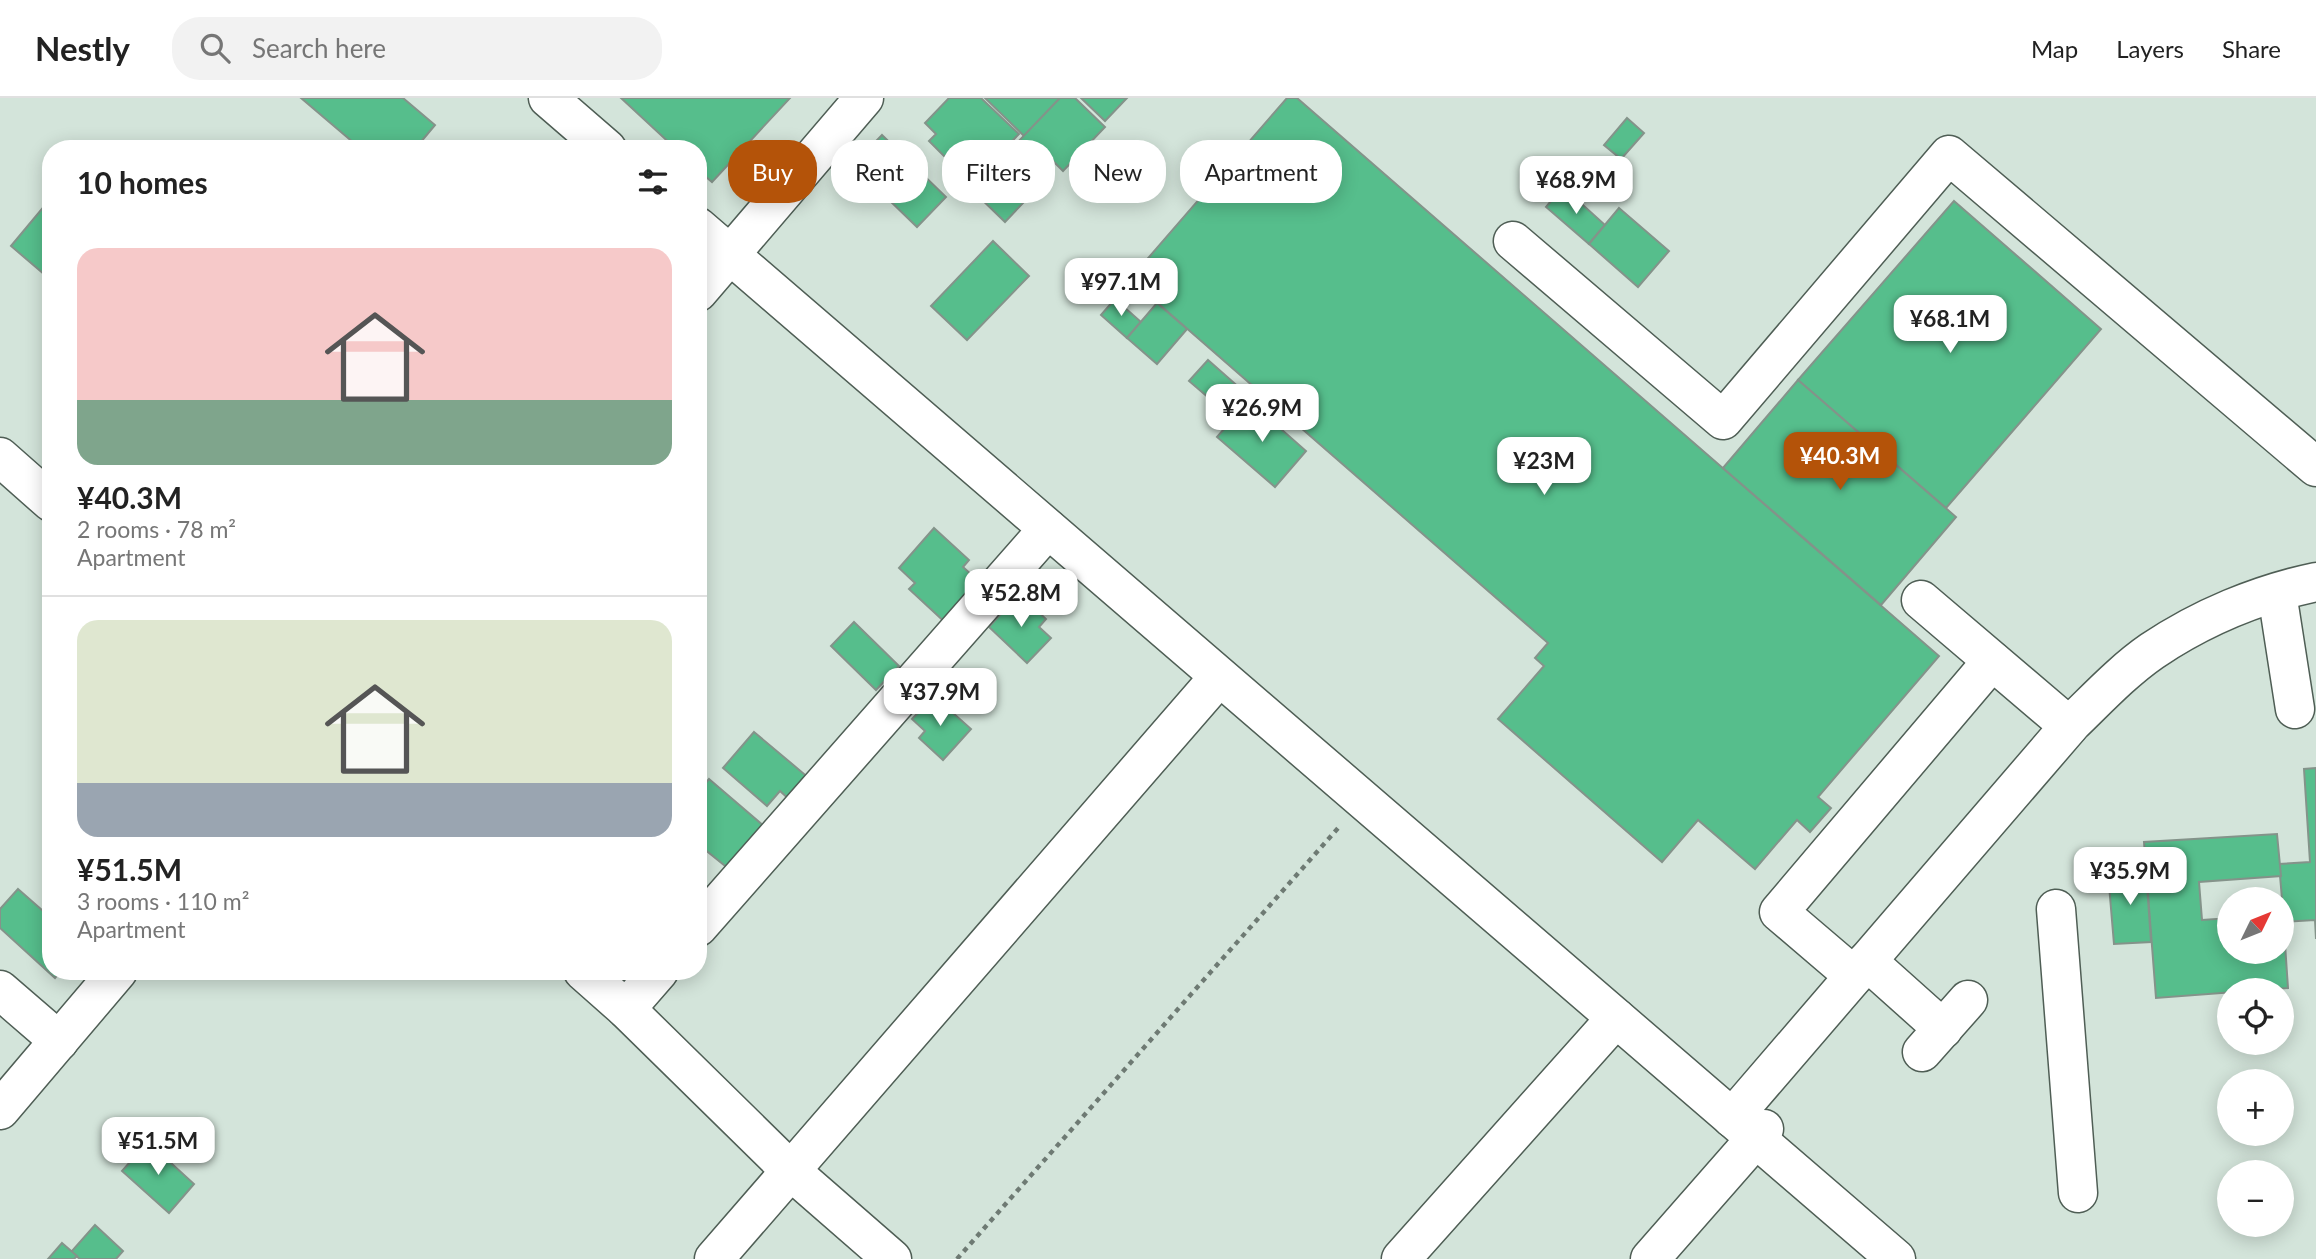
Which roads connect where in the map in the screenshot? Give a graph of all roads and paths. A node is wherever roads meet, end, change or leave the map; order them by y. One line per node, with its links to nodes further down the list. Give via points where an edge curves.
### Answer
1 (548, 98): 3 (street)
2 (864, 98): 6 (street)
3 (597, 140)
4 (707, 235): 6 (street)
5 (1513, 241): 9 (street, via 1723,420 1949,155)
6 (730, 254): 7 (street); 11 (street)
7 (707, 281)
8 (0, 457): 10 (street)
9 (2316, 467)
10 (42, 494)
11 (1048, 529): 16 (street); 21 (street)
12 (2316, 582): 13 (street)
13 (2277, 593): 17 (street); 18 (street, via 2189,628 2150,652)
14 (1921, 600): 15 (street)
15 (1992, 661): 18 (street); 22 (street, via 1779,912)
16 (1219, 677): 19 (street); 33 (street)
17 (2295, 709)
18 (2069, 726): 22 (street)
19 (1363, 800): 29 (street); 37 (path)
20 (2056, 909): 34 (street)
21 (707, 917)
22 (1860, 969): 27 (street, via 1932,1041); 32 (street)
23 (110, 980): 30 (street)
24 (593, 980): 28 (street)
25 (651, 980): 28 (street)
26 (0, 990): 30 (street)
27 (1968, 1000)
28 (626, 1009): 33 (street)
29 (1616, 1018): 32 (street); 38 (street)
30 (58, 1041): 31 (street)
31 (0, 1110)
32 (1751, 1128): 39 (street); 40 (street)
33 (791, 1171): 35 (street); 36 (street)
34 (2078, 1193)
35 (715, 1259)
36 (892, 1259)
37 (957, 1259)
38 (1401, 1259)
39 (1650, 1259)
40 (1896, 1259)

